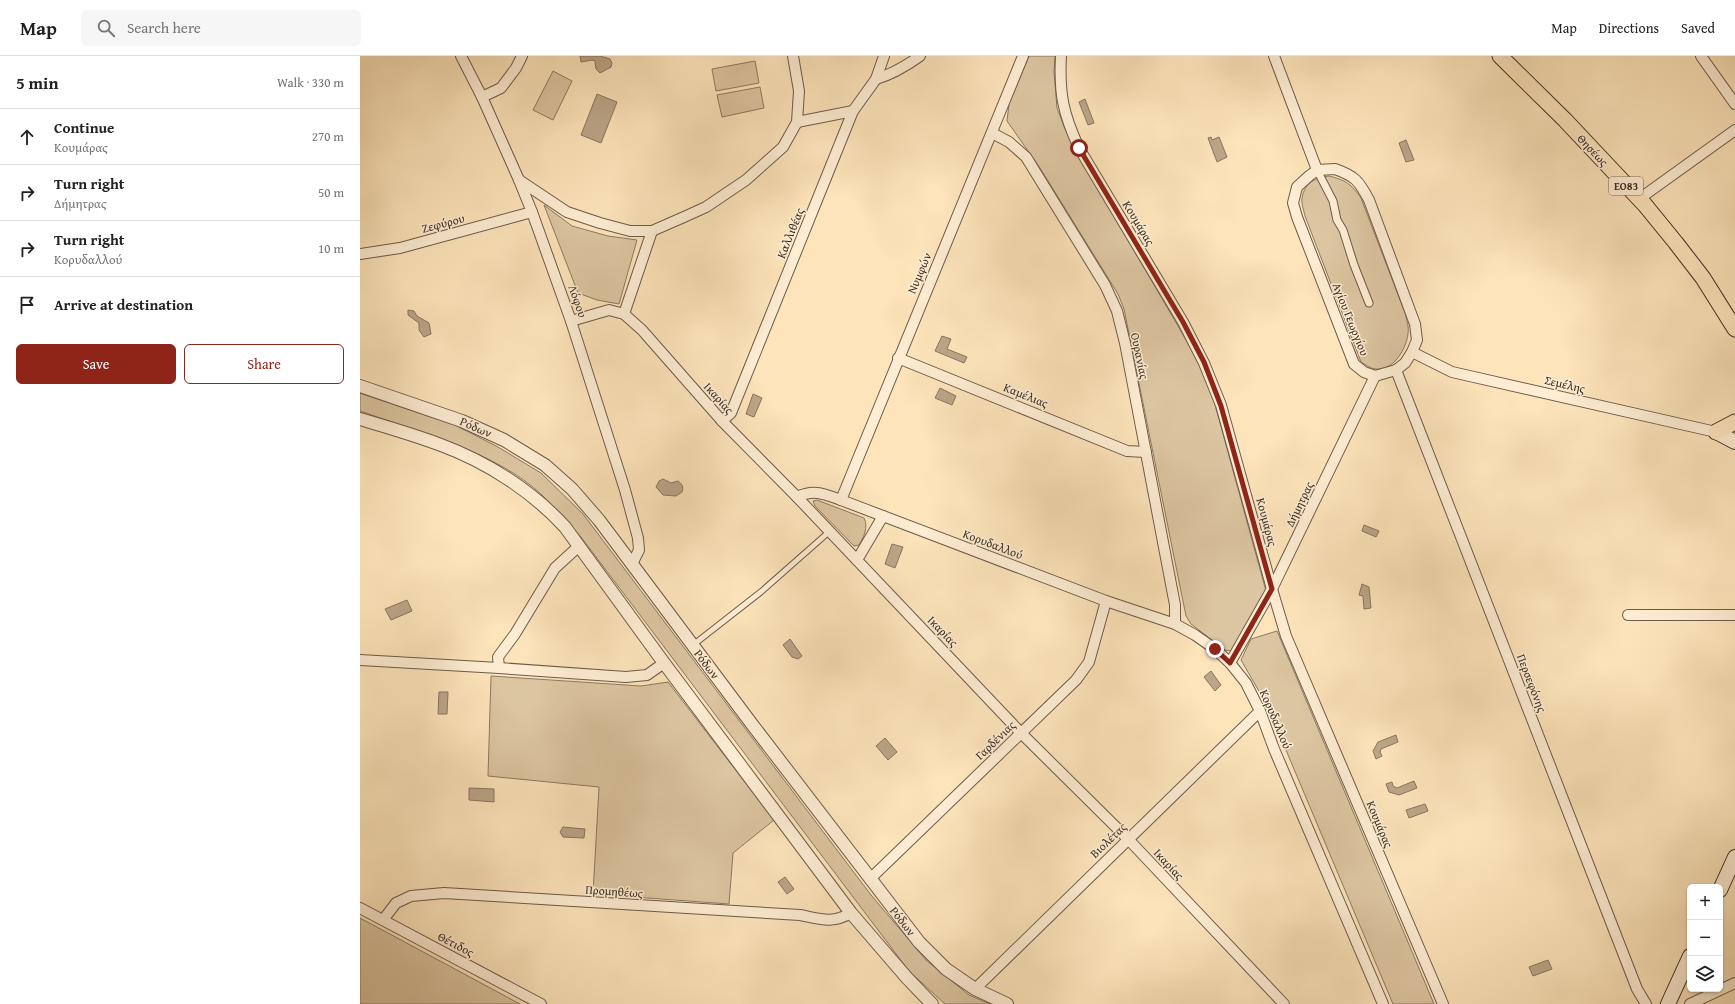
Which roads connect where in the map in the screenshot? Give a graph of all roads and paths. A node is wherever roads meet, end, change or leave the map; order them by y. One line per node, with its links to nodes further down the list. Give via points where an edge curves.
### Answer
1 (461, 56): 12 (street, Λόφου)
2 (522, 56): 12 (street, via 502,88)
3 (793, 56): 15 (street, via 799,91)
4 (884, 56): 11 (street, Καλλιθέας)
5 (920, 56): 11 (street, via 889,76)
6 (1023, 56): 17 (street, Νυμφών)
7 (1061, 56): 46 (street, Κουμάρας, via 1062,100 1067,122 1079,148 1183,322 1204,362 1221,406)
8 (1274, 56): 18 (street)
9 (1500, 56): 20 (main road, Θησέως / ΕΟ83, via 1565,120)
10 (1701, 56): 13 (street)
11 (876, 79): 14 (street, Καλλιθέας)
12 (482, 97): 19 (street, Λόφου)
13 (1735, 104)
14 (854, 111): 15 (street); 34 (street, Καλλιθέας, via 731,413)
15 (797, 122): 22 (street, via 783,147 746,180 706,207)
16 (1735, 130): 20 (street)
17 (992, 133): 29 (street, Νυμφών); 38 (street, Ουρανίας, via 1009,142 1026,157 1105,285 1117,311 1125,343)
18 (1318, 170): 24 (street, via 1333,202 1337,220 1343,230); 28 (street, via 1335,169 1350,174 1360,183 1366,194 1415,324 1417,340); 31 (street, Αγίου Γεωργίου, via 1297,187 1293,203 1296,217 1354,364)
19 (519, 180): 21 (street, Λόφου); 22 (street, via 566,212 630,231)
20 (1639, 199): 27 (main road, Θησέως / ΕΟ83, via 1694,266)
21 (532, 212): 23 (street, Ζεφύρου, via 400,248); 26 (street, Λόφου)
22 (652, 231): 25 (street)
23 (360, 254)
24 (1369, 303)
25 (624, 314): 26 (street, via 608,310); 34 (street, Ικαρίας, via 642,330)
26 (571, 321): 45 (street, Λόφου, via 638,538 639,550)
27 (1735, 329)
28 (1412, 352): 30 (street, via 1405,363); 36 (street, Σεμέλης, via 1452,372)
29 (898, 358): 38 (street, Καμέλιας, via 1127,450); 40 (street, Νυμφών)
30 (1396, 370): 31 (street); 74 (street, Περσεφόνης, via 1637,989)
31 (1375, 376): 46 (street, Δήμητρας)
32 (360, 386): 45 (street, Ρόδων, via 462,421 504,440 545,465 572,489)
33 (360, 419): 43 (street, via 442,445 496,472 549,509)
34 (722, 421): 39 (street, Ικαρίας)
35 (1735, 422): 36 (main road)
36 (1716, 432): 37 (main road)
37 (1735, 442)
38 (1146, 452): 50 (street, Ουρανίας, via 1175,605)
39 (797, 497): 40 (street, Κορυδαλλού, via 807,492 819,492); 42 (street, Ικαρίας)
40 (840, 500): 41 (street, Κορυδαλλού)
41 (883, 516): 44 (street); 47 (street, Κορυδαλλού)
42 (830, 531): 44 (street, Ικαρίας); 51 (lane, via 762,591)
43 (579, 546): 53 (street); 55 (street, via 555,568 498,657)
44 (857, 560): 57 (street, Ικαρίας)
45 (632, 564): 51 (street, Ρόδων)
46 (1272, 589): 54 (street, Δήμητρας); 73 (street, Κουμάρας, via 1286,636 1300,670)
47 (1106, 601): 50 (street, Κορυδαλλού); 57 (street, Γαρδένιας, via 1089,662 1076,680)
48 (1628, 615): 49 (street)
49 (1735, 615)
50 (1175, 624): 54 (street, Κορυδαλλού, via 1215,649)
51 (692, 645): 60 (street, Ρόδων)
52 (360, 660): 55 (street)
53 (664, 663): 55 (street, via 647,675 626,678); 63 (street)
54 (1230, 663): 56 (street, Κορυδαλλού, via 1246,683)
55 (499, 668)
56 (1260, 710): 58 (street, Βιολέτας); 72 (street, Κορυδαλλού, via 1274,749)
57 (1021, 732): 58 (street, Ικαρίας); 60 (street, Γαρδένιας)
58 (1128, 839): 67 (street, Βιολέτας); 71 (street, Ικαρίας)
59 (1735, 857): 61 (main road)
60 (870, 879): 67 (street, Ρόδων, via 919,942 946,969)
61 (1723, 884)
62 (360, 908): 64 (street, Θέτιδος)
63 (851, 913): 64 (street, Προμηθέως, via 841,919 830,921 800,915 444,893 411,896 396,903); 69 (street)
64 (383, 920): 68 (street, Θέτιδος)
65 (1687, 963): 75 (main road)
66 (1735, 983): 76 (street)
67 (975, 989): 70 (street, Ρόδων)
68 (541, 1004)
69 (932, 1004)
70 (1007, 1004)
71 (1284, 1004)
72 (1383, 1004)
73 (1443, 1004)
74 (1646, 1004)
75 (1668, 1004)
76 (1690, 1004)

